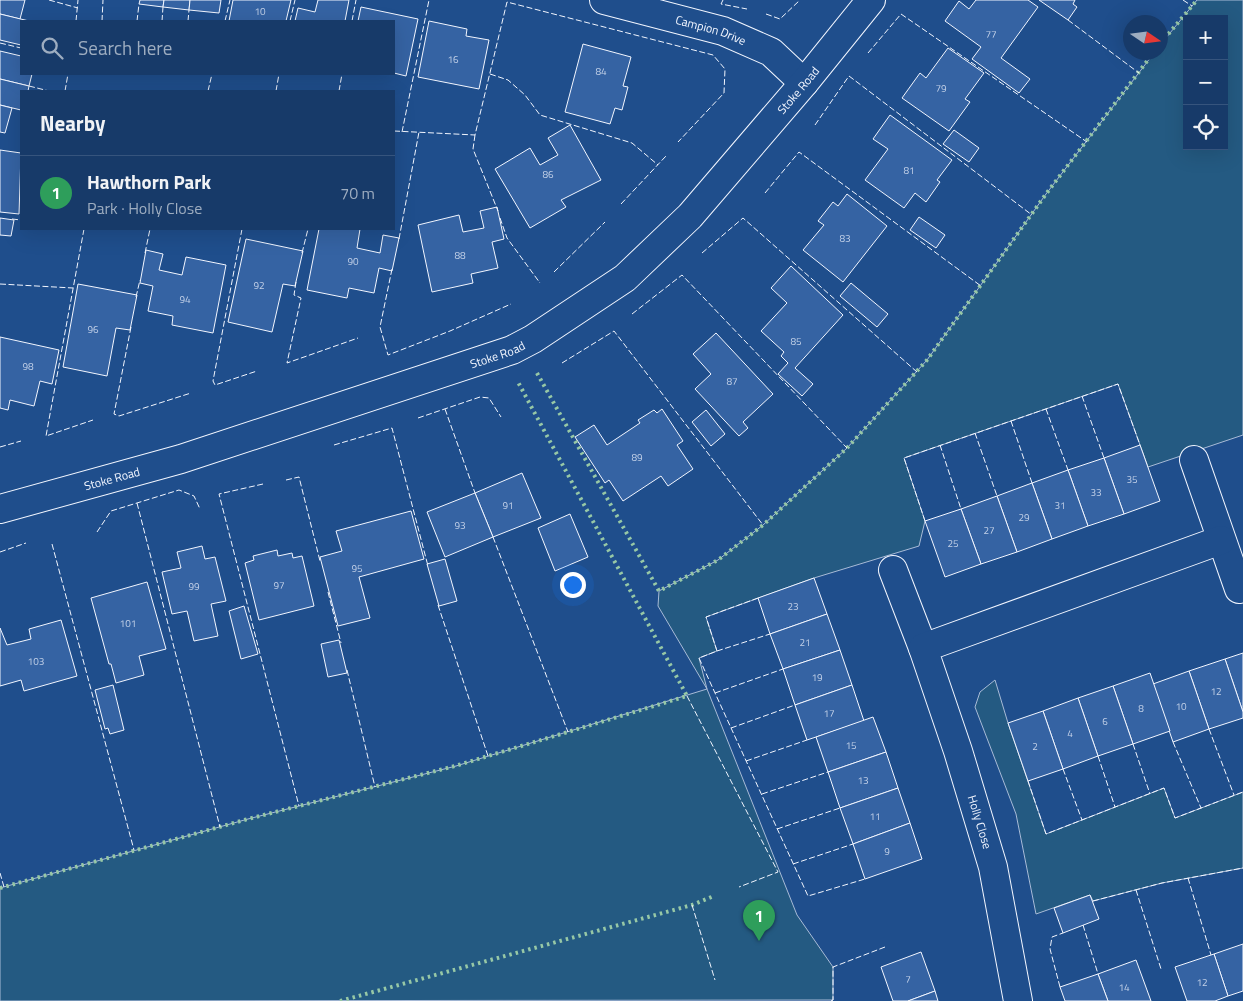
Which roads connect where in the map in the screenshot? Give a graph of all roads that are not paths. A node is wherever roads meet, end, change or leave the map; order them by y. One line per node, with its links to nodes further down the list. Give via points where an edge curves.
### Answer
1 (604, 0): 3 (street, Campion Drive, via 723,31 771,52)
2 (871, 0): 3 (street, Stoke Road)
3 (804, 83): 5 (street, Stoke Road, via 690,216 625,278 512,350 181,459)
4 (1194, 460): 6 (street)
5 (0, 510)
6 (1222, 540): 8 (street); 9 (street)
7 (893, 570): 9 (street, Holly Close)
8 (1239, 589)
9 (923, 648): 10 (street, Holly Close, via 993,867)
10 (1018, 1001)

